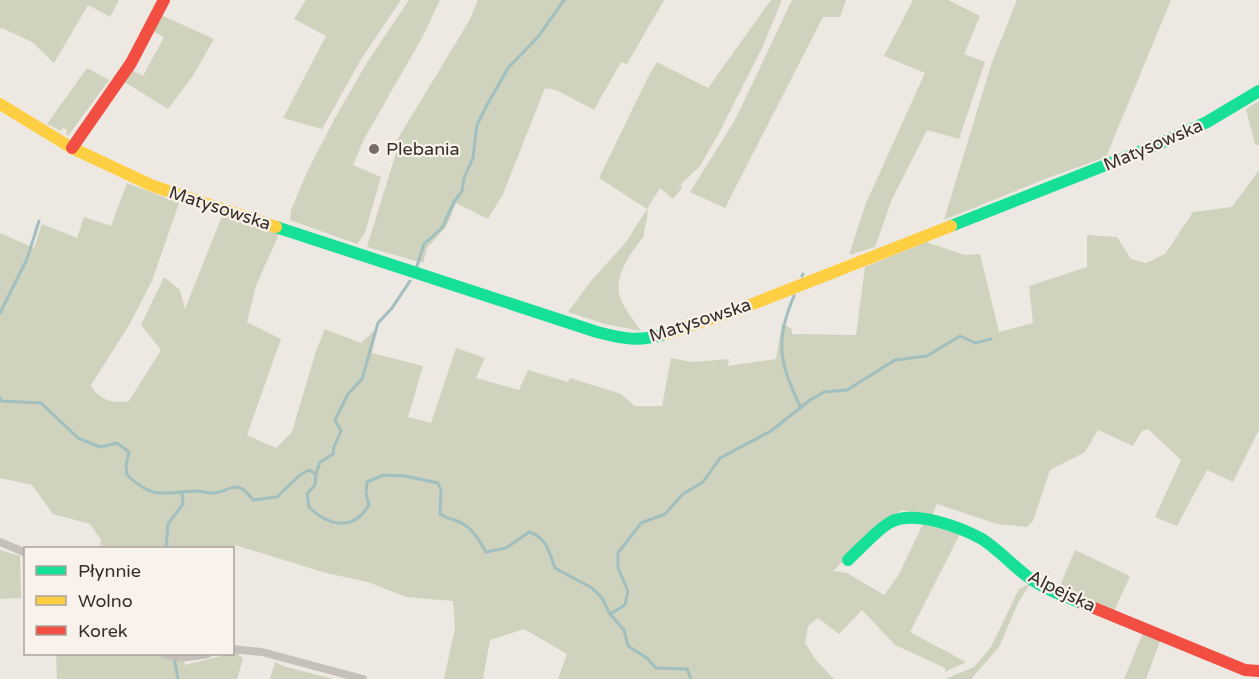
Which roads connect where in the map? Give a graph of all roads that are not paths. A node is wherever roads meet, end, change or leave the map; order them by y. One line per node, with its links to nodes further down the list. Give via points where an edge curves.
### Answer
1 (164, 0): 4 (street, via 131,63)
2 (1259, 91): 4 (street, Matysowska, via 1207,122 1159,144 745,307 638,340 597,332 153,186)
3 (0, 104): 4 (street, Matysowska)
4 (72, 148)
5 (0, 542): 6 (street)
6 (24, 552)
7 (848, 560): 11 (street, Alpejska, via 889,523 903,518 935,520 981,539 1029,578 1055,592 1245,670)
8 (234, 649): 12 (street, via 262,652)
9 (167, 655): 10 (street)
10 (201, 655)
11 (1259, 671)
12 (363, 679)

